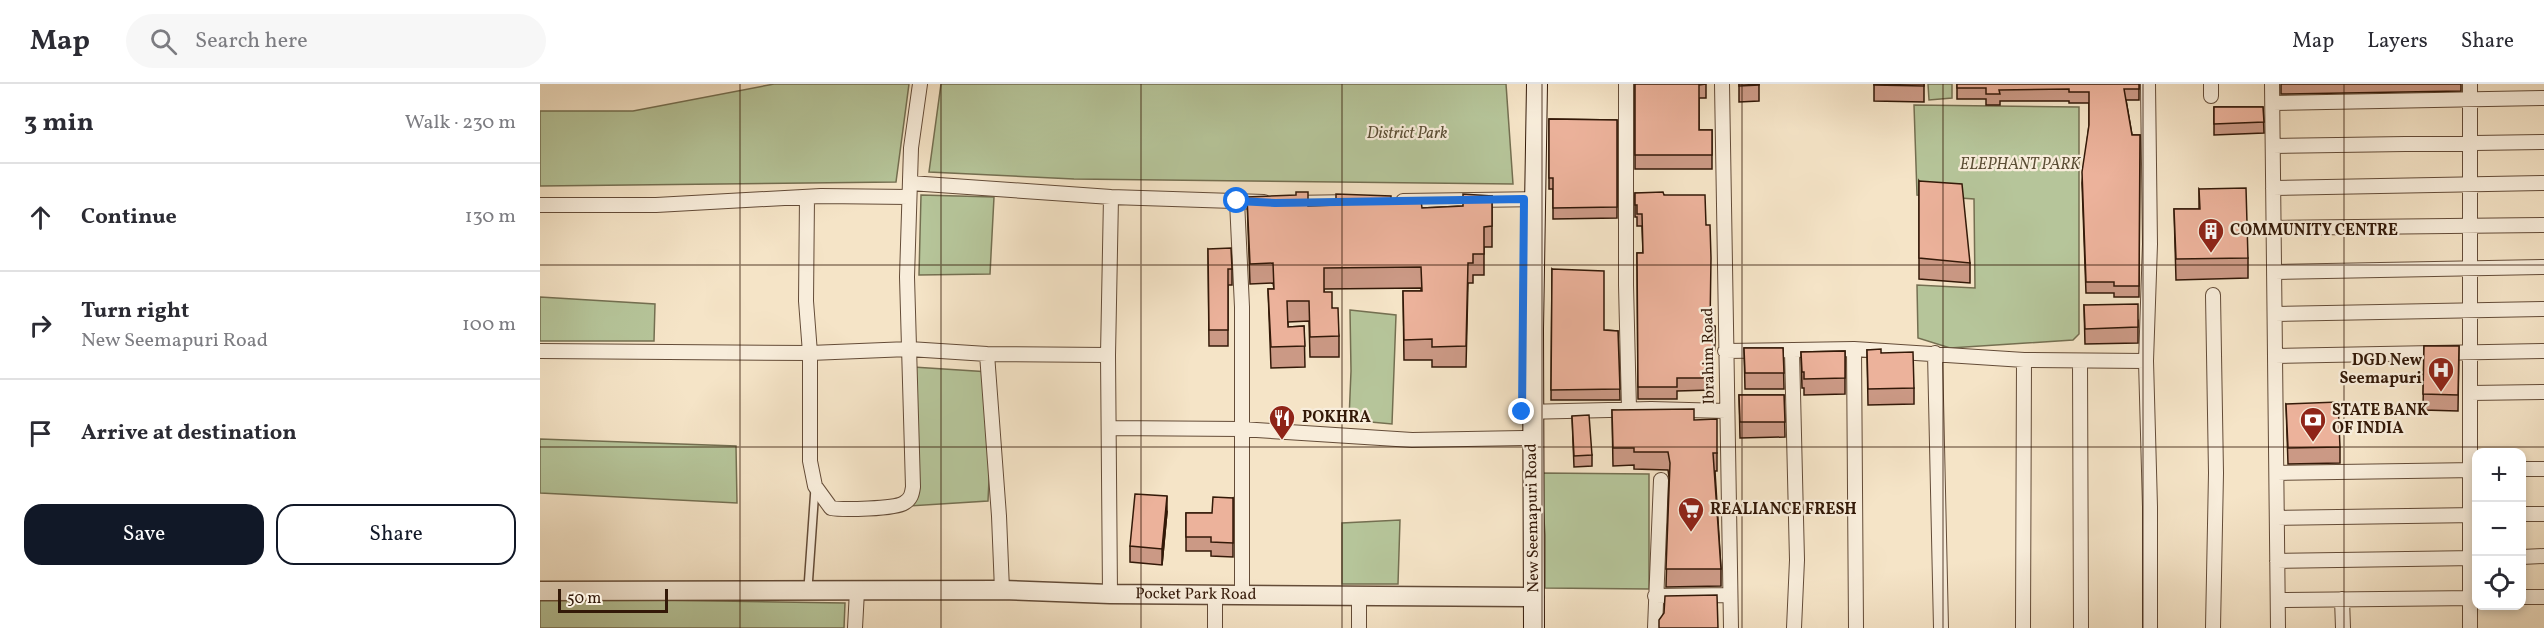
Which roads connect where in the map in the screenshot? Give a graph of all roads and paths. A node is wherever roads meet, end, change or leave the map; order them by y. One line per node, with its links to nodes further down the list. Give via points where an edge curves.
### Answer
1 (920, 84): 18 (street)
2 (1524, 84): 21 (main road, New Seemapuri Road)
3 (1537, 84): 21 (main road, New Seemapuri Road)
4 (1626, 84): 53 (street)
5 (1722, 84): 39 (street, Ibrahim Road)
6 (2148, 84): 49 (street, via 2150,244)
7 (2272, 84): 11 (street)
8 (2470, 84): 10 (street)
9 (2544, 98): 10 (street)
10 (2470, 100): 11 (street); 13 (street)
11 (2273, 104): 14 (street)
12 (2544, 142): 13 (street)
13 (2470, 143): 14 (street); 16 (street)
14 (2273, 146): 17 (street)
15 (2544, 183): 16 (street)
16 (2470, 184): 17 (street); 27 (street)
17 (2273, 188): 28 (street)
18 (910, 190): 19 (street); 20 (street); 36 (street)
19 (807, 197): 25 (street, via 656,205); 42 (street, via 806,302)
20 (1111, 197): 22 (street); 46 (street)
21 (1529, 199): 23 (street); 55 (main road, New Seemapuri Road)
22 (1237, 201): 24 (street); 57 (street, via 1242,307)
23 (1395, 201)
24 (1371, 202)
25 (540, 205)
26 (2544, 225): 27 (street)
27 (2470, 226): 28 (street); 30 (street)
28 (2274, 228): 31 (street)
29 (2544, 267): 30 (street)
30 (2470, 268): 31 (street); 34 (street)
31 (2274, 272): 35 (street)
32 (2213, 295): 104 (street)
33 (2544, 309): 34 (street)
34 (2470, 310): 35 (street); 44 (street)
35 (2275, 314): 47 (street)
36 (909, 349): 42 (street); 45 (street); 65 (street, via 912,495 900,505 841,509 831,508)
37 (1854, 349): 40 (street); 43 (street); 99 (street)
38 (540, 351): 42 (street)
39 (1725, 351): 40 (street); 54 (street, Ibrahim Road)
40 (1792, 351): 98 (street, via 1797,560)
41 (2544, 351): 44 (street)
42 (810, 353): 65 (street, via 810,461)
43 (1935, 353): 48 (street); 100 (street)
44 (2470, 353): 47 (street); 52 (street)
45 (987, 354): 46 (street); 74 (street)
46 (1108, 356): 56 (street)
47 (2275, 356): 63 (street)
48 (2024, 360): 50 (street); 101 (street)
49 (2146, 360): 50 (street); 103 (street)
50 (2080, 361): 102 (street)
51 (2544, 392): 52 (street)
52 (2470, 393): 59 (street)
53 (1629, 409): 54 (street); 55 (street)
54 (1726, 411): 81 (street, Ibrahim Road)
55 (1527, 412): 58 (main road, New Seemapuri Road); 84 (main road, New Seemapuri Road)
56 (1108, 428): 57 (street); 78 (street)
57 (1241, 429): 58 (street, via 1412,440); 80 (street)
58 (1522, 438): 84 (main road, New Seemapuri Road)
59 (2472, 448)
60 (2526, 469): 61 (street)
61 (2544, 469)
62 (2472, 470): 63 (street)
63 (2277, 473): 69 (street)
64 (1661, 480): 83 (street)
65 (815, 486): 76 (lane)
66 (2526, 514): 67 (street)
67 (2544, 514)
68 (2472, 515): 69 (street)
69 (2277, 518): 73 (street)
70 (2544, 556): 71 (street)
71 (2526, 557)
72 (2472, 558): 73 (street)
73 (2277, 561): 89 (street)
74 (1002, 590): 77 (street, Pocket Park Road); 78 (street, Pocket Park Road)
75 (540, 591): 76 (street, Pocket Park Road)
76 (808, 591): 77 (street, Pocket Park Road)
77 (857, 591): 91 (street)
78 (1110, 594): 79 (street, Pocket Park Road)
79 (1215, 595): 80 (street, Pocket Park Road); 92 (street)
80 (1242, 595): 82 (street, Pocket Park Road)
81 (1730, 595): 83 (street); 97 (street, Ibrahim Road)
82 (1359, 596): 84 (street, Pocket Park Road); 93 (street)
83 (1654, 596): 96 (street)
84 (1529, 597): 94 (main road, New Seemapuri Road); 95 (main road, New Seemapuri Road)
85 (2526, 597): 86 (street)
86 (2544, 597)
87 (2472, 598): 88 (street)
88 (2342, 599): 89 (street); 106 (street)
89 (2278, 600): 105 (street)
90 (2472, 608): 107 (street)
91 (855, 628)
92 (1215, 628)
93 (1359, 628)
94 (1523, 628)
95 (1534, 628)
96 (1655, 628)
97 (1731, 628)
98 (1794, 628)
99 (1856, 628)
100 (1941, 628)
101 (2023, 628)
102 (2081, 628)
103 (2150, 628)
104 (2213, 628)
105 (2278, 628)
106 (2343, 628)
107 (2470, 628)

